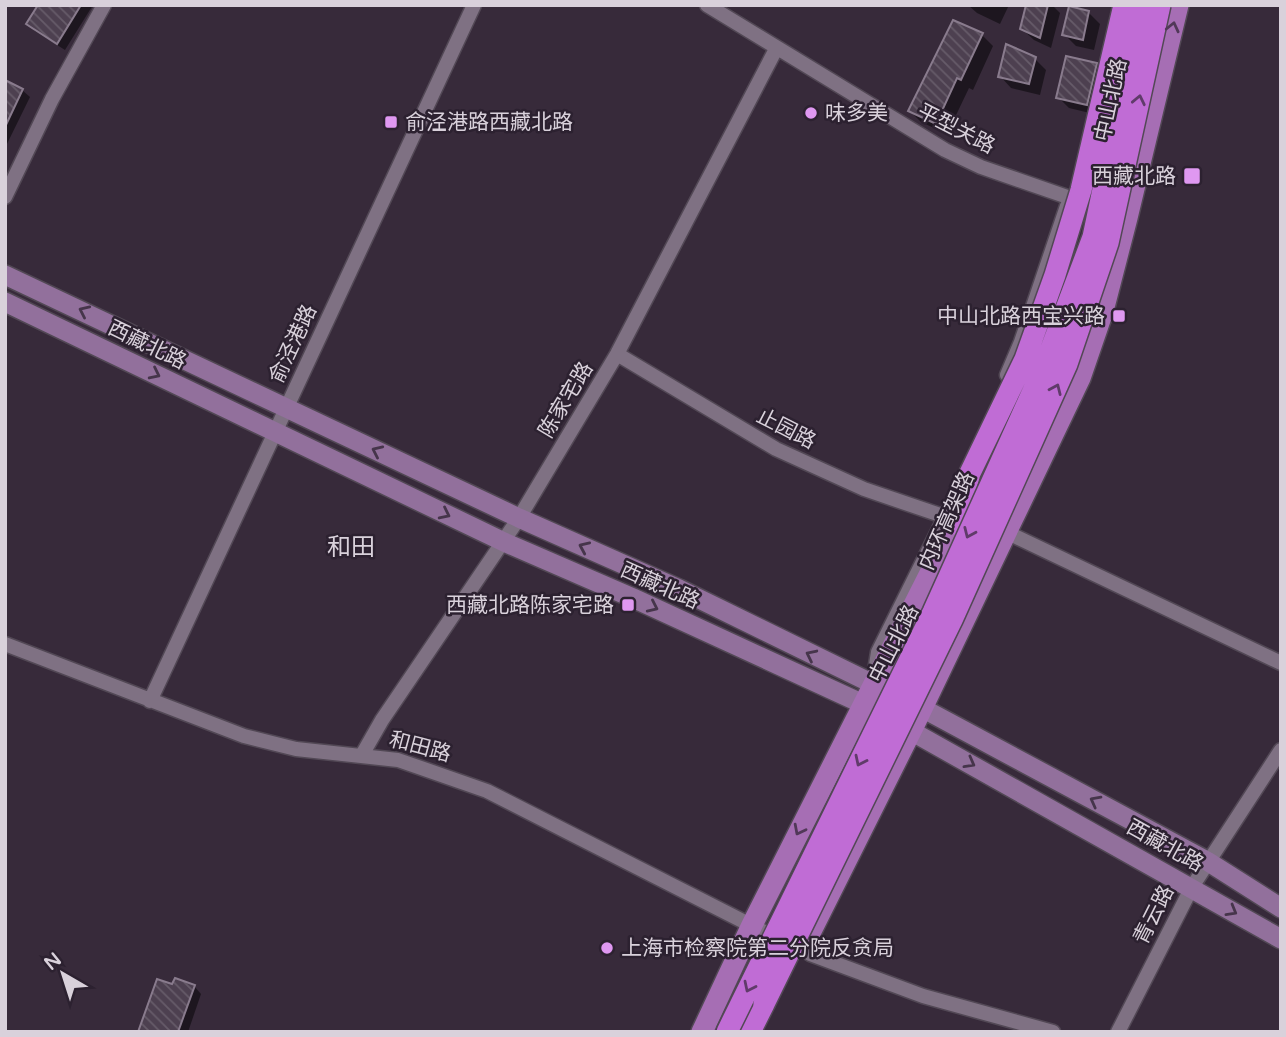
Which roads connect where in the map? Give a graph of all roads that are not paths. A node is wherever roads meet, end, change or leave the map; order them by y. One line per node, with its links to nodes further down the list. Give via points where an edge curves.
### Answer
1 (104, 5): 10 (street)
2 (474, 5): 16 (street, 俞泾港路)
3 (707, 5): 9 (street, 平型关路)
4 (1124, 5): 19 (highway, bridge, via 1081,190 1055,275 1025,359)
5 (1129, 5): 11 (main road, 中山北路, via 1114,90)
6 (1142, 5): 37 (highway, 内环高架路, one-way to 37, bridge, via 1093,237 1046,362 933,612)
7 (1160, 5): 38 (highway, one-way to 7, bridge, via 952,620 1067,364 1108,243)
8 (1178, 5): 12 (main road, 中山北路, one-way to 8)
9 (776, 49): 11 (street, 平型关路, via 959,157); 15 (street, 陈家宅路)
10 (5, 197)
11 (1078, 201): 12 (street, 平型关路); 19 (main road, 中山北路, via 1064,279 1034,356)
12 (1127, 218): 20 (main road, 中山北路, via 1080,378)
13 (5, 275): 16 (main road, 西藏北路, one-way to 13)
14 (5, 302): 17 (main road, 西藏北路, one-way to 17)
15 (617, 354): 18 (street, 陈家宅路); 19 (street, 止园路, via 785,454)
16 (286, 408): 17 (street, 俞泾港路); 18 (main road, 西藏北路, one-way to 16)
17 (274, 431): 21 (main road, 西藏北路, one-way to 21); 25 (street, 俞泾港路)
18 (519, 518): 21 (street, 陈家宅路); 24 (main road, 西藏北路, one-way to 18, via 678,589)
19 (951, 521): 24 (main road, 中山北路)
20 (1006, 532): 23 (street); 26 (main road, 中山北路)
21 (504, 542): 24 (main road, 西藏北路, one-way to 24); 29 (street, 陈家宅路)
22 (5, 644): 25 (street, 和田路)
23 (1281, 663)
24 (868, 694): 26 (main road, 西藏北路); 27 (main road, 西藏北路); 33 (main road, 中山北路, one-way to 33)
25 (150, 701): 29 (street, 和田路, via 260,741)
26 (922, 708): 27 (main road, 中山北路); 30 (main road, 西藏北路, one-way to 26)
27 (910, 730): 31 (main road, 西藏北路, one-way to 31); 35 (main road, 中山北路)
28 (1281, 750): 30 (street, 青云路)
29 (362, 755): 33 (street, 和田路, via 398,760 487,791)
30 (1207, 862): 31 (street, 青云路); 32 (main road, 西藏北路)
31 (1192, 887): 34 (main road, 西藏北路, one-way to 34); 41 (street, 青云路)
32 (1281, 908)
33 (752, 925): 35 (street, 和田路); 36 (main road, 中山北路)
34 (1281, 939)
35 (806, 953): 39 (main road, 中山北路); 40 (street, 和田路, via 923,996)
36 (702, 1032)
37 (727, 1032)
38 (752, 1032)
39 (762, 1032)
40 (1053, 1032)
41 (1118, 1032)

